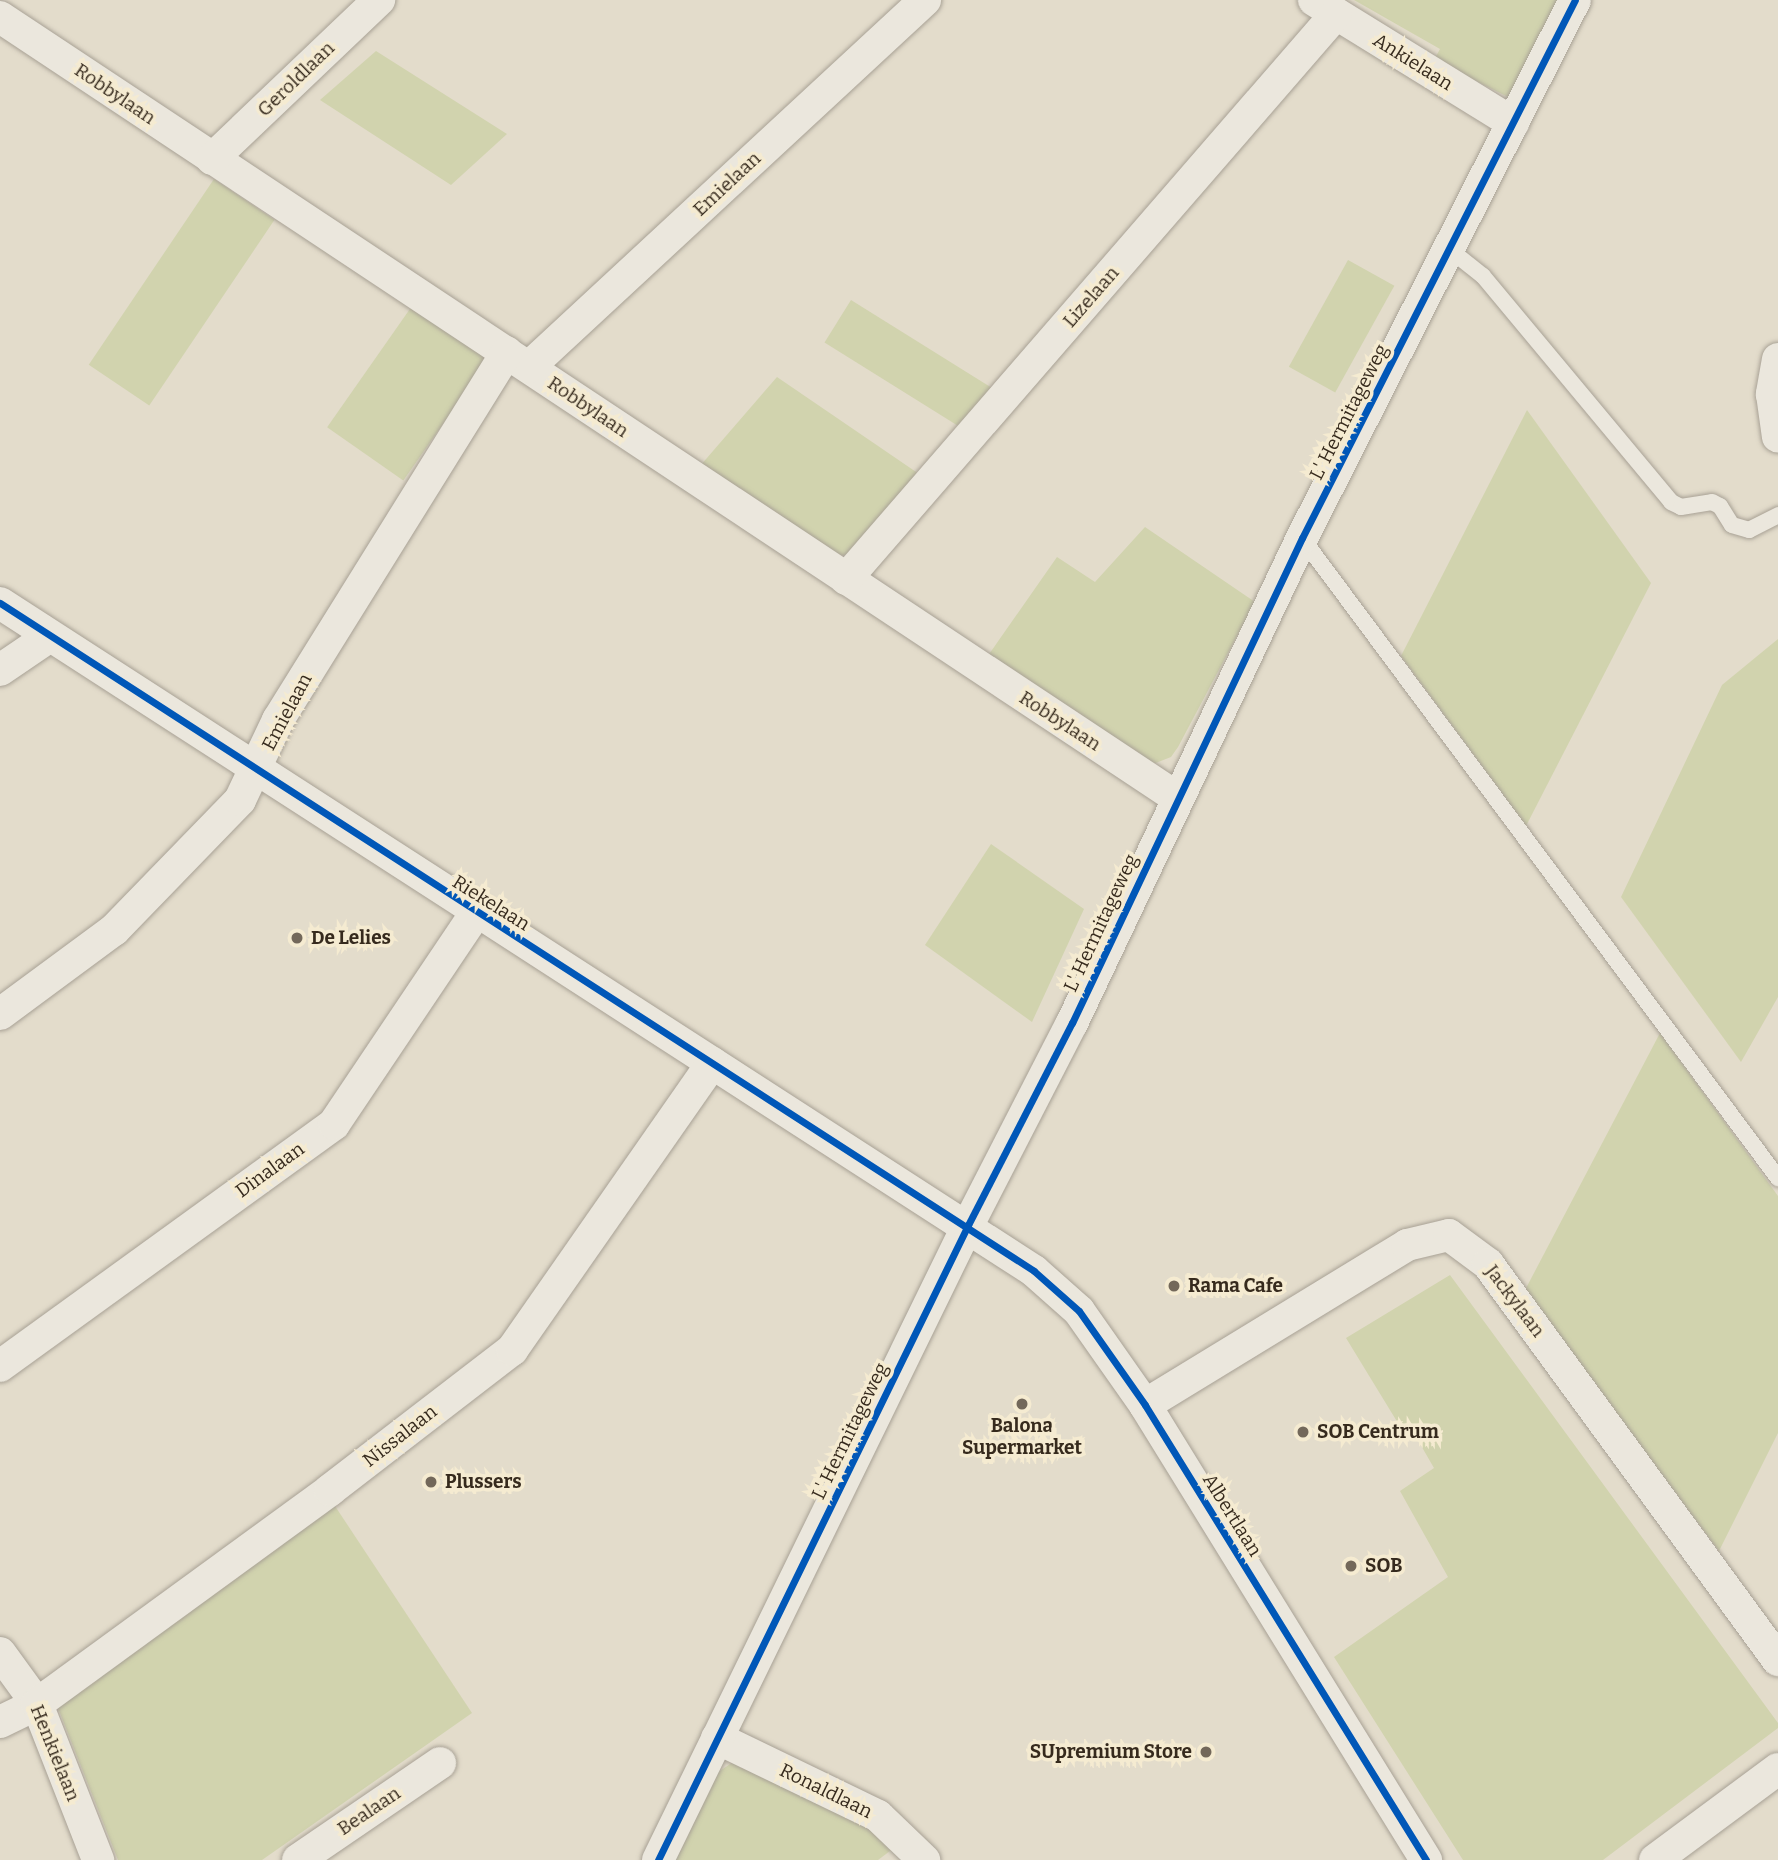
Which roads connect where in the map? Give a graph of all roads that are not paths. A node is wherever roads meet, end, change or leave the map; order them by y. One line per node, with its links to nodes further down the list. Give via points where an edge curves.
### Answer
1 (379, 0): 7 (street, Geroldlaan)
2 (925, 0): 10 (street, Emielaan)
3 (1575, 0): 6 (street, L' Hermitageweg)
4 (1325, 7): 6 (street, Ankielaan); 14 (street, Lizelaan)
5 (0, 17): 7 (street, Robbylaan)
6 (1513, 123): 8 (street, L' Hermitageweg)
7 (212, 159): 10 (street, Robbylaan)
8 (1449, 249): 12 (lane, via 1483,276 1671,502 1681,507 1712,502 1732,525 1749,530); 13 (street, L' Hermitageweg)
9 (1778, 359): 11 (street, via 1772,394)
10 (518, 360): 14 (street, Robbylaan); 18 (street, Emielaan, via 278,720)
11 (1778, 437)
12 (1778, 515)
13 (1302, 538): 19 (street, L' Hermitageweg); 23 (lane)
14 (846, 579): 19 (street, Robbylaan)
15 (0, 603): 16 (street, Riekelaan)
16 (50, 636): 17 (street); 18 (street, Riekelaan)
17 (0, 670)
18 (257, 771): 20 (street, Riekelaan); 21 (street, Emielaan, via 240,800 114,930)
19 (1176, 797): 24 (street, L' Hermitageweg, via 1072,1023)
20 (476, 913): 22 (street, Riekelaan); 25 (street, Dinalaan, via 334,1124)
21 (0, 1014)
22 (712, 1063): 24 (street, Riekelaan); 29 (street, Nissalaan, via 512,1350)
23 (1778, 1178)
24 (968, 1225): 26 (street, Albertlaan, via 1034,1271 1079,1311); 31 (street, L' Hermitageweg)
25 (0, 1366)
26 (1145, 1405): 28 (street, Jackylaan, via 1407,1245 1449,1235 1488,1264); 38 (street, Albertlaan)
27 (0, 1653): 29 (street, Henkielaan)
28 (1778, 1660)
29 (37, 1704): 30 (street, Nissalaan); 34 (street, Henkielaan)
30 (0, 1722)
31 (718, 1738): 36 (street, L' Hermitageweg); 37 (street, Ronaldlaan, via 878,1816)
32 (440, 1763): 35 (street, Bealaan)
33 (1778, 1769): 39 (street)
34 (98, 1860)
35 (298, 1860)
36 (658, 1860)
37 (923, 1860)
38 (1426, 1860)
39 (1655, 1860)

